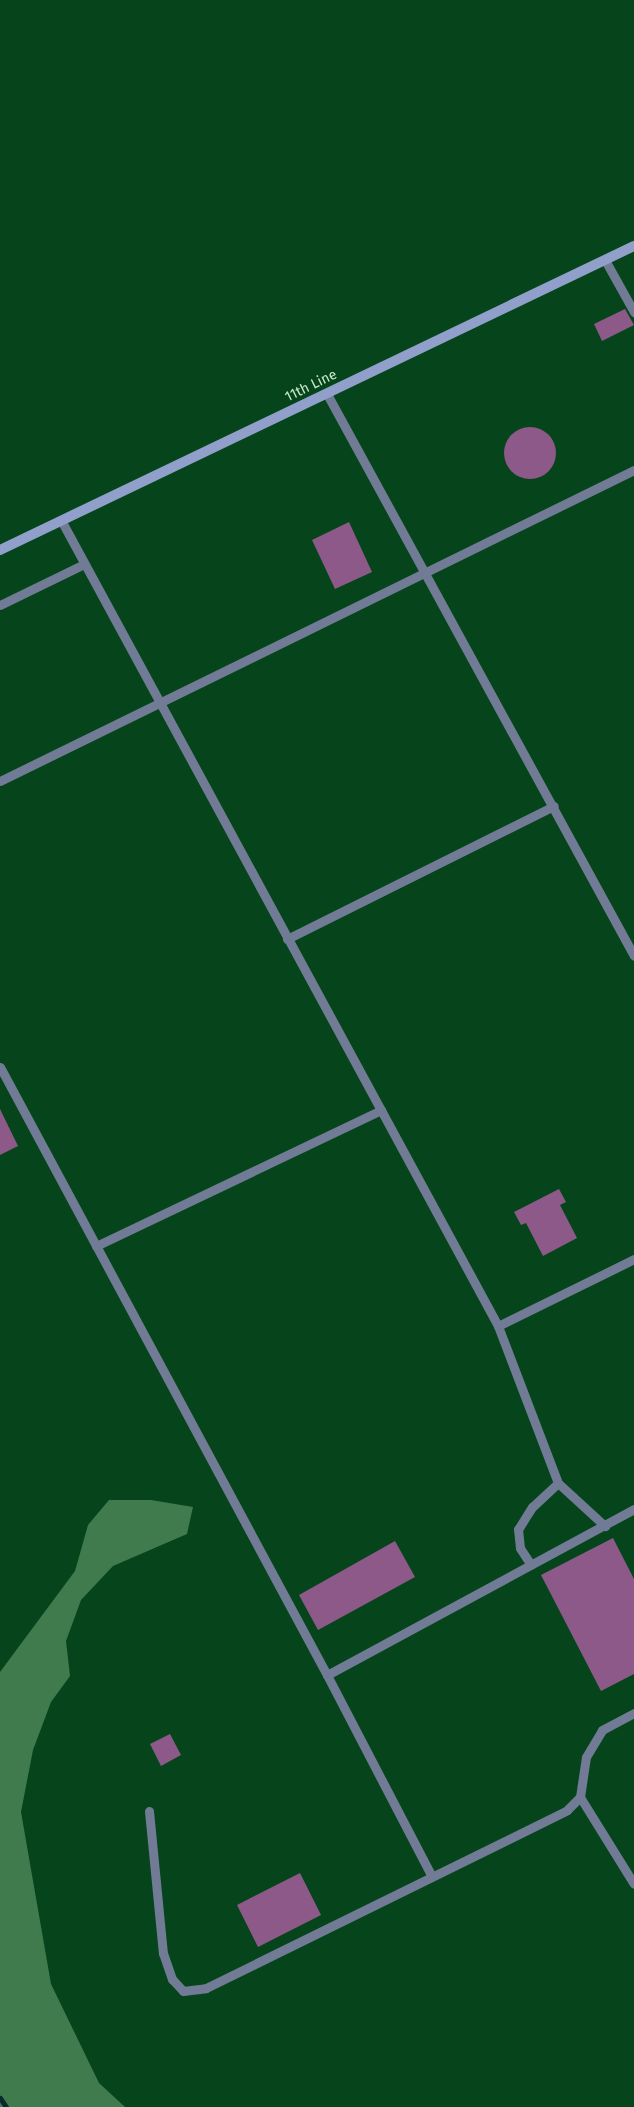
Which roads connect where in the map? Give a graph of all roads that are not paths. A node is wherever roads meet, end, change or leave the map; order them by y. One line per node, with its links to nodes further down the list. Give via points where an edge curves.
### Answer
1 (634, 246): 2 (main road, 11th Line)
2 (605, 260): 3 (lane); 4 (main road, 11th Line)
3 (634, 312)
4 (327, 394): 6 (main road, 11th Line); 9 (lane)
5 (634, 470): 9 (lane)
6 (61, 520): 7 (main road, 11th Line); 8 (lane)
7 (0, 550)
8 (84, 564): 10 (lane); 11 (lane)
9 (426, 574): 11 (lane); 13 (lane)
10 (0, 605)
11 (160, 704): 12 (lane); 14 (lane)
12 (0, 781)
13 (554, 806): 14 (lane); 15 (lane)
14 (288, 939): 17 (lane)
15 (634, 956)
16 (0, 1067): 18 (lane)
17 (381, 1110): 18 (lane); 20 (lane)
18 (96, 1246): 25 (lane)
19 (634, 1259): 20 (lane)
20 (498, 1326): 21 (lane)
21 (558, 1483): 23 (lane); 24 (lane, via 532,1507 518,1530 520,1548)
22 (634, 1509): 23 (lane)
23 (605, 1526): 24 (lane)
24 (531, 1565): 25 (lane)
25 (327, 1675): 29 (lane)
26 (634, 1712): 27 (lane, via 602,1730 586,1757)
27 (580, 1798): 29 (lane, via 567,1810); 30 (lane)
28 (149, 1811): 29 (lane, via 163,1953 172,1979 183,1990 206,1988)
29 (431, 1875)
30 (634, 1884)

